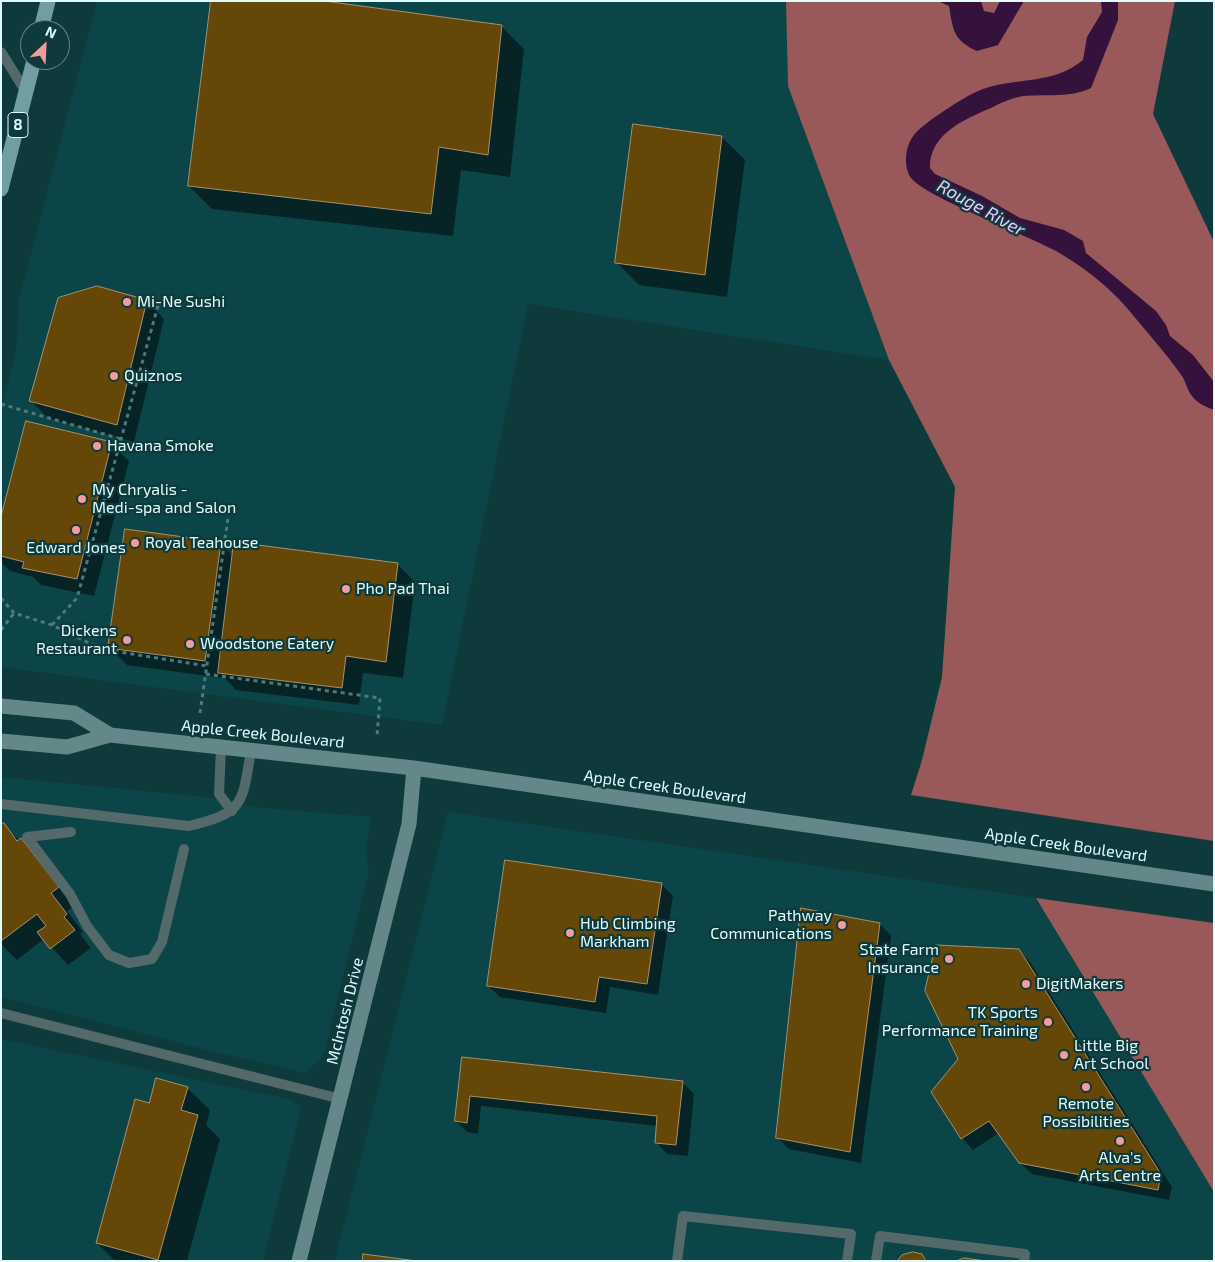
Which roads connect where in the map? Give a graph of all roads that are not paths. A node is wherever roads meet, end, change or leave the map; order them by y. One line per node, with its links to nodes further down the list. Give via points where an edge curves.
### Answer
1 (48, 1): 2 (main road)
2 (43, 20)
3 (1, 52): 5 (lane)
4 (32, 70): 5 (main road, 8)
5 (26, 92): 6 (main road, 8)
6 (1, 189)
7 (1, 706): 8 (main road, Apple Creek Boulevard, via 74,713)
8 (110, 735): 9 (main road, Apple Creek Boulevard, via 67,747); 10 (main road, Apple Creek Boulevard)
9 (1, 741)
10 (222, 748): 11 (main road, Apple Creek Boulevard); 14 (lane, via 219,794)
11 (252, 751): 12 (main road, Apple Creek Boulevard); 14 (lane, via 243,797)
12 (414, 768): 17 (main road, Apple Creek Boulevard); 19 (main road, McIntosh Drive, via 410,818)
13 (1, 804): 14 (lane, via 189,826 212,821)
14 (232, 811)
15 (71, 832): 16 (lane, via 27,837 70,894 87,926 109,955 129,963 152,960 162,942)
16 (184, 849)
17 (1214, 884)
18 (1, 1013): 19 (lane)
19 (341, 1099): 20 (main road, McIntosh Drive)
20 (299, 1261)
21 (677, 1261): 22 (lane, via 683,1216 851,1234)
22 (847, 1261)
23 (876, 1261): 24 (lane, via 880,1236 1025,1254)
24 (1024, 1261)

